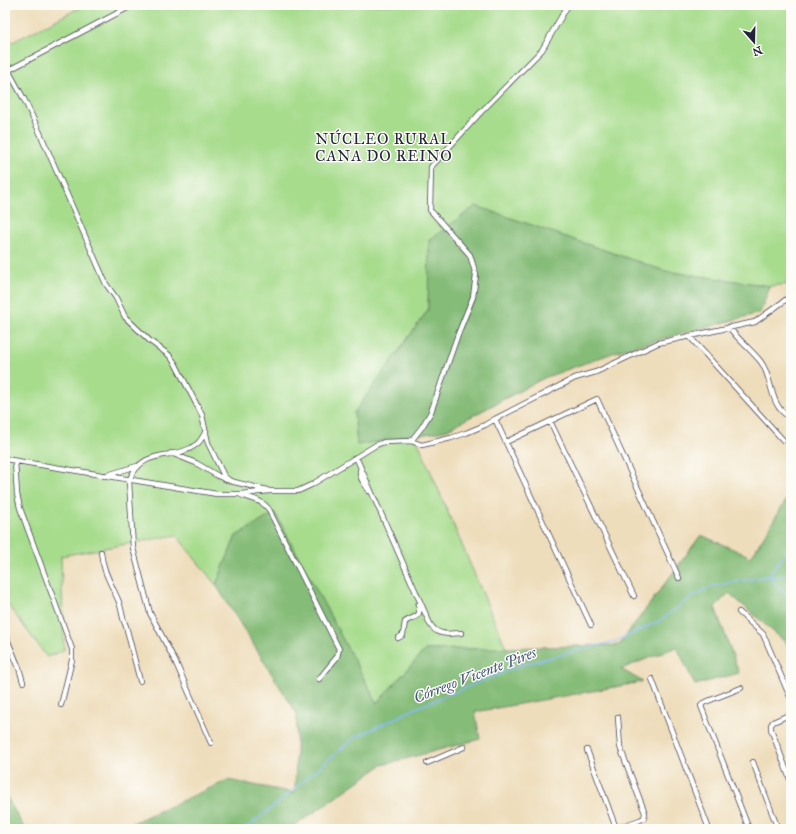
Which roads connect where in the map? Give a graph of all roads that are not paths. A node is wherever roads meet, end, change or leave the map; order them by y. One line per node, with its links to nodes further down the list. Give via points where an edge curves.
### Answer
1 (133, 5): 3 (street)
2 (568, 5): 12 (street, via 542,50 431,167 430,210 470,255 476,275 473,297 431,412)
3 (124, 7): 4 (street)
4 (6, 71): 11 (street, via 30,112 106,284 125,317 169,355 202,415)
5 (791, 296): 6 (street, via 755,322)
6 (729, 328): 7 (street); 8 (street, via 761,362 776,402 786,415)
7 (689, 336): 9 (street, via 658,344 596,372 575,378); 13 (street)
8 (791, 416)
9 (495, 419): 12 (street, via 451,438 422,444); 14 (street)
10 (550, 421): 14 (street); 27 (street, via 597,399); 28 (street)
11 (206, 431): 15 (street, via 196,445); 23 (street, via 217,462)
12 (411, 440): 16 (street, via 384,442)
13 (782, 440)
14 (506, 442): 30 (street)
15 (170, 453): 19 (street, via 159,455); 23 (street, via 196,463)
16 (356, 458): 20 (street); 24 (street, via 298,490)
17 (5, 459): 18 (street)
18 (15, 461): 21 (street); 40 (street, via 20,508 72,649 72,660)
19 (136, 466): 21 (street); 22 (street)
20 (361, 468): 32 (street, via 433,630); 33 (street, via 360,477 420,610 417,616 405,622 403,635)
21 (103, 476): 22 (street)
22 (129, 481): 25 (street, via 217,494); 43 (street, via 133,548 150,613 176,663)
23 (230, 482): 24 (street)
24 (270, 491): 25 (street)
25 (240, 494): 34 (street, via 259,501 270,509 339,649 337,656)
26 (101, 552): 36 (street, via 102,566 122,612)
27 (679, 578)
28 (634, 596)
29 (739, 612): 39 (street, via 763,634)
30 (591, 625)
31 (5, 634): 37 (street)
32 (461, 634)
33 (398, 638)
34 (319, 679)
35 (652, 679): 50 (street)
36 (140, 681)
37 (22, 682)
38 (741, 688): 51 (street, via 701,706)
39 (791, 699)
40 (61, 706)
41 (791, 714): 48 (street, via 773,722 771,729)
42 (618, 717): 49 (street, via 620,747 645,813 644,818)
43 (211, 743)
44 (464, 747): 47 (street)
45 (587, 750): 49 (street)
46 (753, 762): 52 (street)
47 (427, 763)
48 (791, 782)
49 (615, 829)
50 (709, 829)
51 (749, 829)
52 (778, 829)

